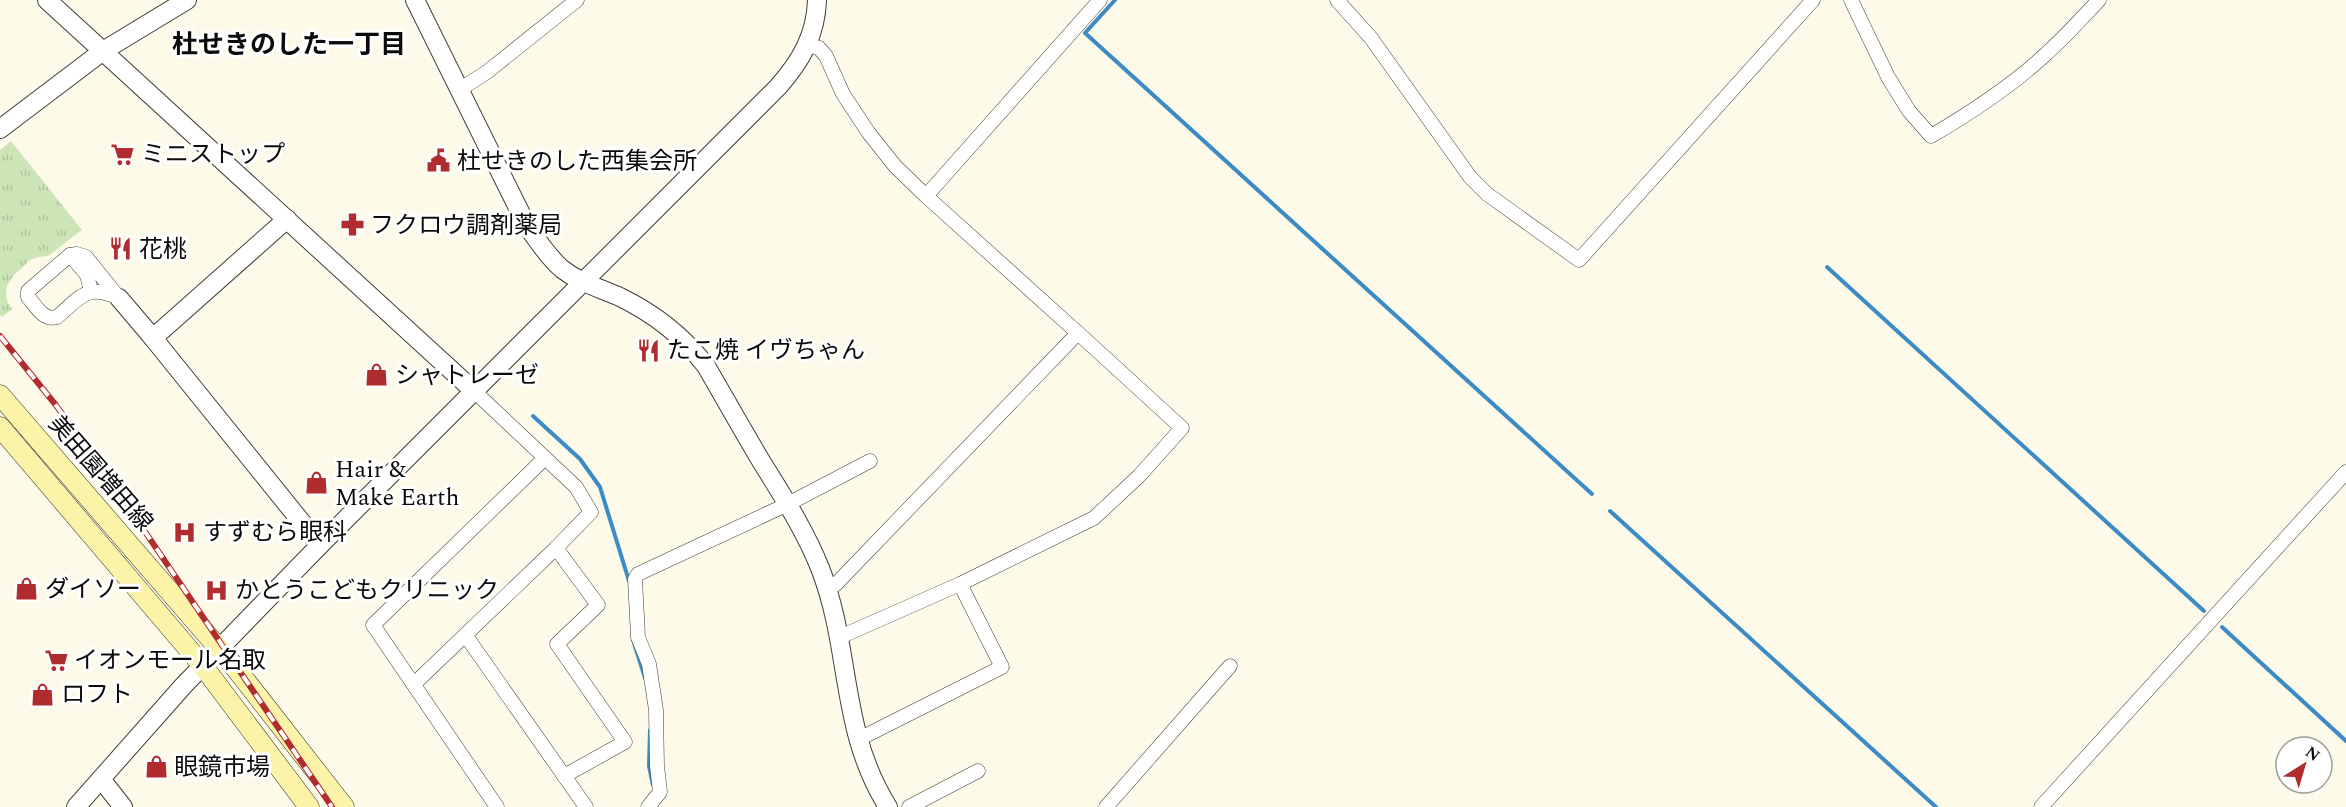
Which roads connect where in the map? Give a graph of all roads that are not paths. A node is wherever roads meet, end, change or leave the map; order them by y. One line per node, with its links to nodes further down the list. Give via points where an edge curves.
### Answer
1 (47, 0): 12 (street)
2 (187, 0): 12 (street)
3 (415, 0): 13 (street)
4 (577, 0): 13 (street)
5 (817, 0): 11 (street)
6 (1100, 0): 15 (street)
7 (1337, 0): 8 (street, via 1390,64 1470,177 1487,194 1579,260)
8 (1813, 0)
9 (1851, 0): 10 (street, via 1888,77 1909,111 1931,136 2012,82)
10 (2099, 0)
11 (809, 45): 15 (street, via 826,56 843,94 868,132); 18 (street, via 778,87)
12 (103, 51): 14 (street); 16 (street)
13 (459, 90): 18 (street, via 527,226 559,266)
14 (0, 129)
15 (926, 196): 21 (street)
16 (287, 219): 22 (street); 23 (street)
17 (70, 255): 19 (street, via 87,275); 19 (street, via 31,287 28,297 44,317 51,319); 20 (street, via 86,257)
18 (582, 282): 23 (street); 29 (street, via 647,311 691,346)
19 (91, 291): 20 (street)
20 (119, 298): 22 (street)
21 (1078, 333): 32 (street, via 1182,428 1094,518); 33 (street)
22 (153, 338): 30 (street)
23 (474, 391): 26 (street); 30 (street)
24 (0, 395): 36 (main road, 美田園増田線)
25 (0, 427): 37 (main road, 美田園増田線)
26 (545, 458): 31 (street, via 576,487 591,512); 39 (street, via 373,625)
27 (870, 461): 29 (street)
28 (2346, 472): 54 (street)
29 (788, 504): 33 (street); 50 (street, via 638,574 635,579 638,637 649,664 656,710 660,792)
30 (320, 545): 36 (street)
31 (556, 548): 34 (street); 42 (street, via 598,605 557,644 625,742)
32 (960, 584): 35 (street); 40 (street, via 1002,667)
33 (827, 590): 35 (street)
34 (466, 636): 39 (street); 42 (street)
35 (840, 636): 40 (street)
36 (220, 649): 37 (street); 47 (main road, 美田園増田線)
37 (203, 666): 43 (street); 46 (main road, 美田園増田線)
38 (1230, 666): 53 (street)
39 (414, 684): 48 (street)
40 (857, 740): 51 (street)
41 (978, 771): 52 (street)
42 (564, 776): 49 (street)
43 (101, 779): 44 (street); 45 (street)
44 (76, 807)
45 (123, 807)
46 (309, 807)
47 (345, 807)
48 (497, 807)
49 (586, 807)
50 (648, 807)
51 (888, 807)
52 (909, 807)
53 (1106, 807)
54 (2041, 807)

